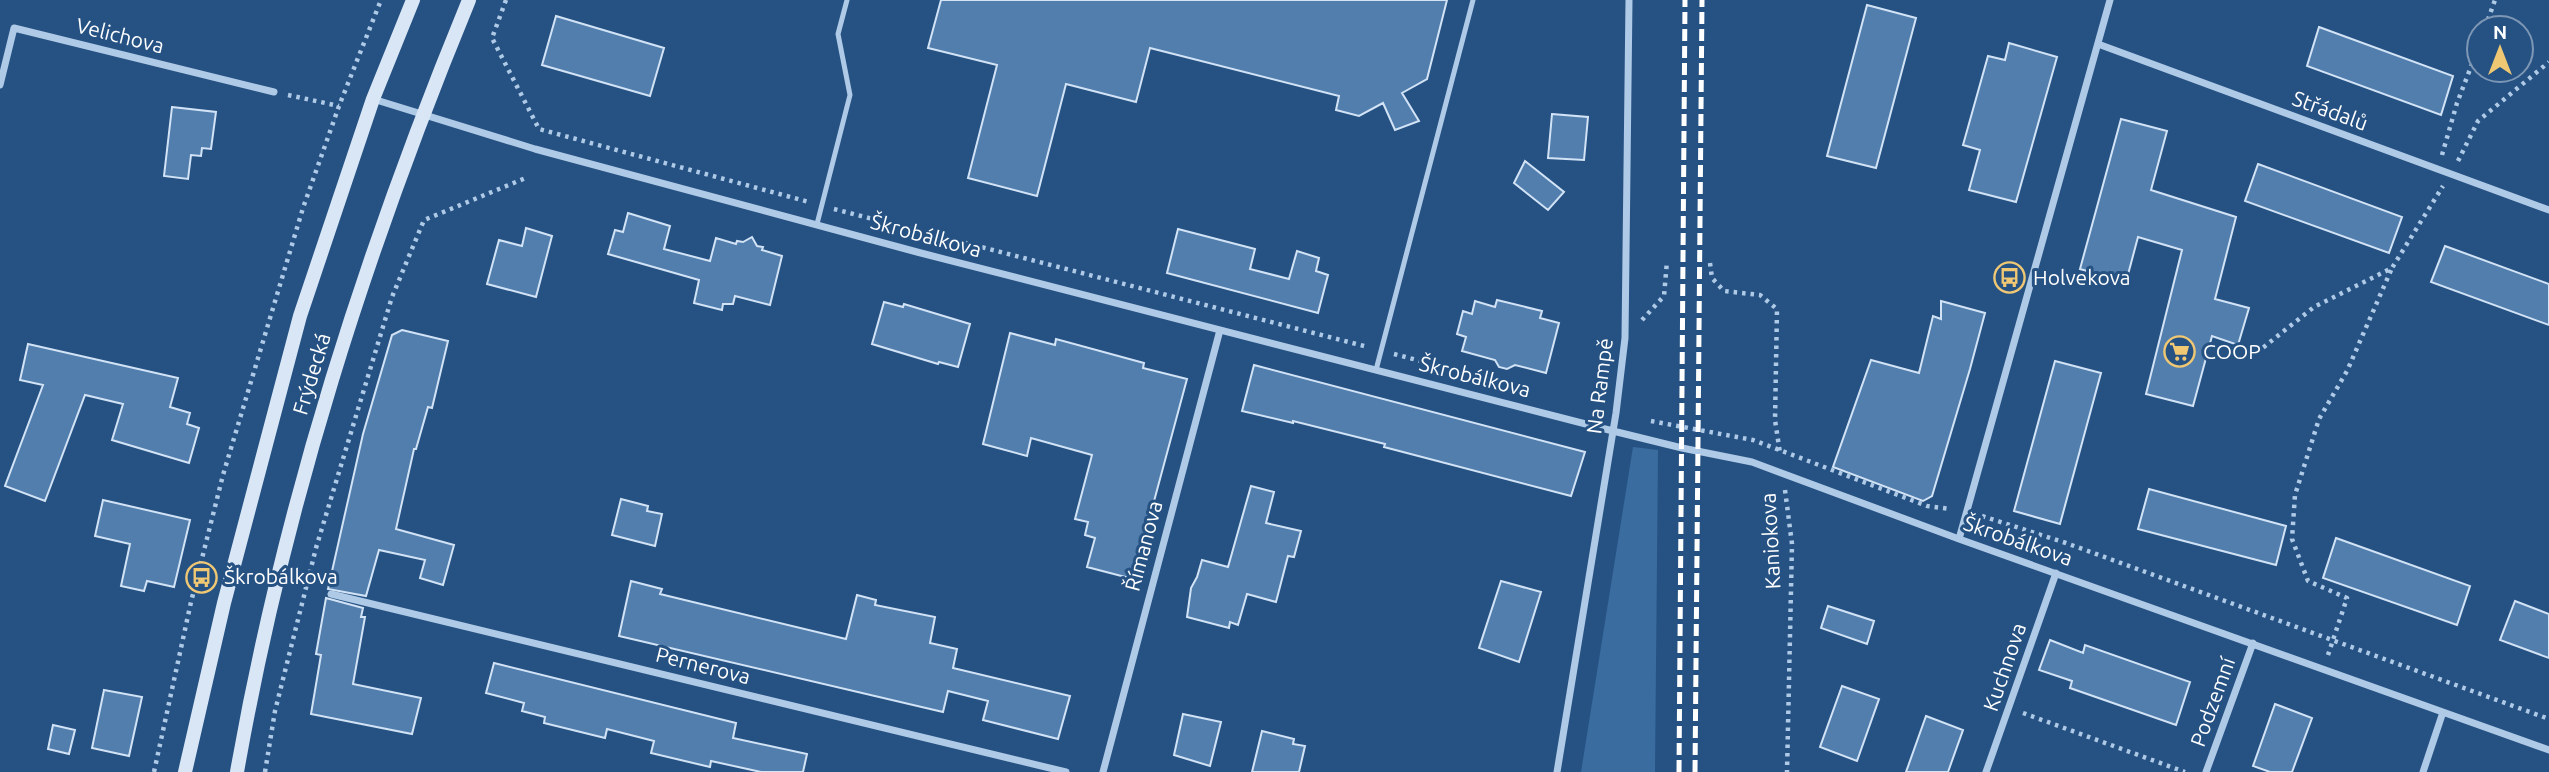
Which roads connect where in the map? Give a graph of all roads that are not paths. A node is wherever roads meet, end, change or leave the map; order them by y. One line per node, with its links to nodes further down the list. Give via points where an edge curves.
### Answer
1 (413, 0): 10 (main road, Frýdecká)
2 (469, 0): 11 (main road, Frýdecká)
3 (847, 0): 13 (lane, via 838,34 850,95)
4 (1473, 0): 15 (lane)
5 (1629, 0): 16 (street, Na Rampě, via 1625,338)
6 (2110, 0): 7 (street)
7 (2098, 44): 12 (street, Střádalů); 17 (street)
8 (0, 85): 9 (street, Velichova, via 14,28)
9 (274, 92)
10 (373, 99): 11 (street, Škrobálkova); 23 (main road, Frýdecká, via 300,316 224,603)
11 (422, 115): 13 (street, Škrobálkova); 24 (main road, Frýdecká, via 378,233 314,439 268,612)
12 (2549, 210)
13 (817, 225): 14 (street, Škrobálkova)
14 (1220, 330): 15 (street, Škrobálkova); 26 (street, Římanova)
15 (1376, 370): 16 (street, Škrobálkova)
16 (1613, 431): 17 (street, Škrobálkova, via 1752,462); 27 (street, Na Rampě)
17 (1959, 539): 18 (street, Škrobálkova)
18 (2056, 573): 20 (street, Škrobálkova); 28 (street, Kuchnova)
19 (331, 594): 25 (street, Pernerova)
20 (2253, 643): 21 (street, Škrobálkova); 29 (street, Podzemní)
21 (2443, 712): 22 (street, Škrobálkova); 30 (street)
22 (2549, 750)
23 (185, 772)
24 (237, 772)
25 (1066, 772)
26 (1103, 772)
27 (1558, 772)
28 (1986, 772)
29 (2206, 772)
30 (2423, 772)

